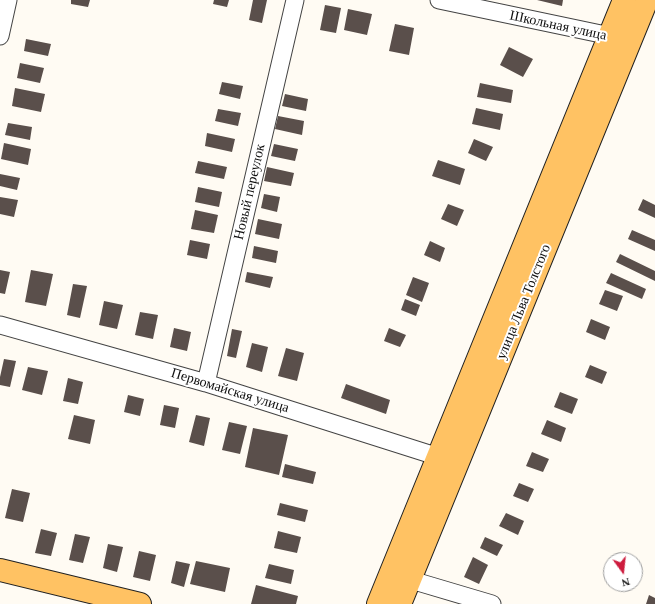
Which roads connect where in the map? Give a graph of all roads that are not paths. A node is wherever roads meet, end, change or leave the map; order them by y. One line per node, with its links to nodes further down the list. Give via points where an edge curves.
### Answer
1 (8, 0): 6 (street)
2 (295, 0): 10 (street, Новый переулок)
3 (439, 0): 7 (street, Школьная улица)
4 (624, 0): 7 (main road, улица Льва Толстого)
5 (647, 0): 8 (main road, улица Льва Толстого)
6 (0, 36)
7 (608, 37): 8 (street, Школьная улица); 11 (main road, улица Льва Толстого)
8 (631, 40): 12 (main road, улица Льва Толстого)
9 (0, 324): 10 (street, Первомайская улица)
10 (206, 383): 11 (street, Первомайская улица)
11 (438, 457): 12 (street, Первомайская улица); 16 (main road, улица Льва Толстого)
12 (460, 460): 14 (main road, улица Льва Толстого)
13 (0, 570): 15 (main road)
14 (411, 580): 17 (main road, улица Льва Толстого); 18 (street)
15 (140, 604)
16 (378, 604)
17 (400, 604)
18 (492, 604)

